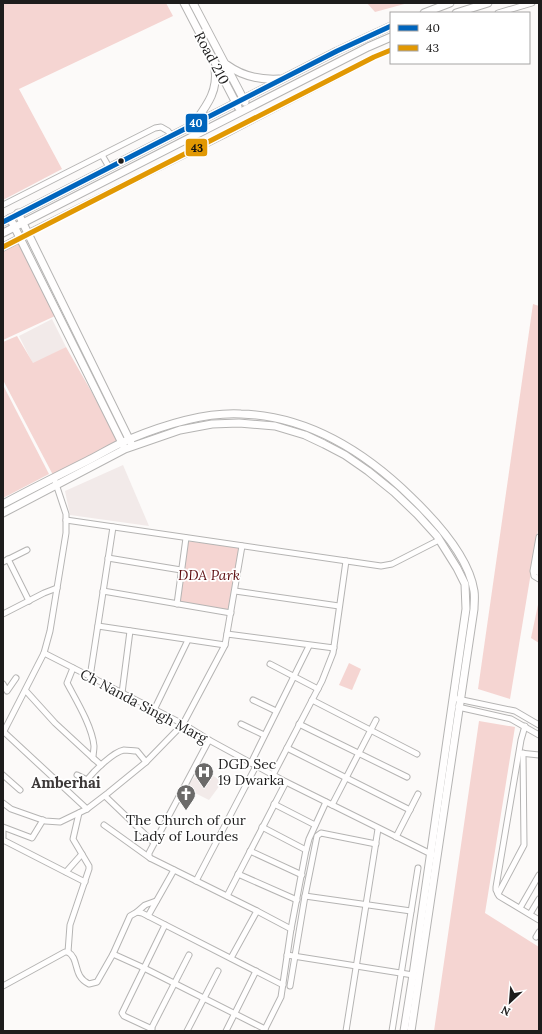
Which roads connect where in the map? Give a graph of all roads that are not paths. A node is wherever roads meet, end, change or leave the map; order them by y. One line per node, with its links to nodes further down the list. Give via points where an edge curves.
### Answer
1 (184, 3): 12 (street, Road 210)
2 (193, 3): 13 (street, Road 210)
3 (450, 3): 6 (street)
4 (488, 3): 7 (street)
5 (532, 3): 8 (street)
6 (427, 12)
7 (459, 12)
8 (501, 12)
9 (388, 28): 14 (street)
10 (390, 37): 17 (street)
11 (390, 50): 29 (street)
12 (215, 64): 16 (street, Road 210); 19 (street, via 215,87)
13 (225, 64): 14 (street, via 235,71 261,79); 15 (street, Road 210)
14 (284, 78): 15 (street)
15 (243, 99): 16 (street); 17 (street, Road 210)
16 (236, 103): 18 (street, Road 210); 19 (street)
17 (248, 108): 18 (street)
18 (240, 112): 26 (street)
19 (194, 124): 20 (street)
20 (171, 135): 21 (street, via 161,127 155,128); 22 (street)
21 (102, 155): 22 (street); 23 (street)
22 (109, 167): 24 (street)
23 (3, 205)
24 (18, 213): 25 (street); 26 (street)
25 (6, 220): 27 (street)
26 (23, 222): 27 (street); 29 (street)
27 (15, 227): 28 (street); 30 (street)
28 (3, 233)
29 (28, 233): 30 (street); 32 (street)
30 (21, 238): 31 (street); 32 (street)
31 (3, 247)
32 (128, 444): 33 (street); 34 (street); 38 (street, via 179,422 212,416 241,414 277,418 308,427 349,448 399,485); 40 (street, via 212,424 275,426 305,435 345,455 394,492)
33 (54, 478): 34 (street); 35 (street)
34 (56, 485): 36 (street); 37 (street)
35 (3, 504)
36 (3, 513)
37 (66, 520): 39 (street); 52 (street)
38 (436, 522): 40 (street); 77 (street, via 465,564 474,592 474,609)
39 (113, 527): 42 (street); 46 (street)
40 (430, 528): 43 (street)
41 (539, 537): 51 (street, via 533,571 534,576)
42 (186, 538): 44 (street); 50 (street)
43 (439, 540): 49 (street, via 386,566); 80 (street, via 465,584 466,594)
44 (242, 546): 49 (street); 54 (street)
45 (27, 550): 48 (street)
46 (108, 558): 50 (street); 53 (street)
47 (539, 559): 51 (street, via 536,570)
48 (6, 561): 55 (street)
49 (346, 561): 57 (street)
50 (181, 570): 56 (street)
51 (539, 577)
52 (57, 588): 55 (street); 67 (street)
53 (103, 591): 56 (street); 60 (street)
54 (235, 591): 57 (street); 58 (street)
55 (29, 601): 59 (street)
56 (176, 604): 58 (street)
57 (339, 606): 66 (street)
58 (231, 613): 62 (street)
59 (3, 614)
60 (98, 626): 61 (street); 71 (street)
61 (130, 631): 63 (street); 76 (street)
62 (227, 634): 64 (street); 65 (street)
63 (188, 640): 64 (street); 82 (street)
64 (225, 645): 85 (street)
65 (309, 646): 66 (street); 70 (street)
66 (334, 648): 74 (street)
67 (44, 653): 69 (street, Ch Nanda Singh Marg); 75 (street)
68 (270, 664): 70 (street)
69 (73, 668): 71 (street, Ch Nanda Singh Marg); 100 (street, via 66,683 81,709 94,746)
70 (294, 676): 74 (street); 83 (street)
71 (90, 677): 76 (street, Ch Nanda Singh Marg)
72 (16, 678): 73 (street, via 8,691)
73 (3, 684)
74 (318, 689): 79 (street)
75 (26, 691): 91 (street); 100 (street, via 55,724)
76 (122, 693): 82 (street, Ch Nanda Singh Marg)
77 (461, 699): 80 (street); 81 (street); 89 (street, via 515,711)
78 (254, 700): 83 (street)
79 (312, 700): 87 (street); 90 (street)
80 (452, 702): 81 (street); 134 (street)
81 (460, 707): 88 (street, via 503,717); 134 (street)
82 (154, 710): 85 (street, Ch Nanda Singh Marg)
83 (276, 712): 92 (street)
84 (376, 720): 90 (street)
85 (183, 724): 94 (street, Ch Nanda Singh Marg); 101 (street)
86 (241, 724): 92 (street)
87 (299, 724): 95 (street); 96 (street)
88 (525, 726): 93 (street); 97 (street)
89 (539, 726)
90 (370, 730): 96 (street); 98 (street)
91 (3, 733): 118 (street)
92 (264, 735): 102 (street)
93 (539, 735)
94 (209, 740): 102 (street, Ch Nanda Singh Marg); 129 (street)
95 (287, 748): 107 (street); 109 (street)
96 (358, 753): 108 (street); 109 (street)
97 (521, 753): 99 (street); 144 (street, via 496,887); 144 (street, via 524,848)
98 (417, 754)
99 (539, 755)
100 (95, 760): 103 (street)
101 (146, 762): 103 (street, via 137,751 123,750); 113 (street)
102 (251, 763): 104 (street, Ch Nanda Singh Marg)
103 (101, 765): 106 (street, via 87,780)
104 (256, 766): 107 (street, Ch Nanda Singh Marg); 142 (street)
105 (3, 775): 111 (street)
106 (77, 775)
107 (273, 775): 110 (street, Ch Nanda Singh Marg)
108 (407, 777)
109 (346, 778): 117 (street); 119 (street)
110 (286, 782): 114 (street, Ch Nanda Singh Marg); 116 (street)
111 (20, 790)
112 (418, 794): 119 (street)
113 (105, 796): 118 (street); 129 (street)
114 (326, 802): 117 (street, Ch Nanda Singh Marg); 123 (street)
115 (3, 803): 121 (street, via 11,809)
116 (274, 804): 123 (street); 124 (street)
117 (332, 805): 126 (street, Ch Nanda Singh Marg)
118 (87, 809): 120 (street)
119 (410, 810): 127 (street)
120 (79, 813): 121 (street, via 60,822); 133 (street, via 73,839)
121 (43, 820): 125 (street, via 32,838)
122 (104, 825): 135 (street)
123 (315, 825): 131 (street)
124 (262, 827): 131 (street); 132 (street)
125 (3, 828): 128 (street)
126 (378, 829): 127 (street, Ch Nanda Singh Marg); 130 (street)
127 (396, 837): 134 (street, Ch Nanda Singh Marg)
128 (3, 838): 138 (street)
129 (154, 843): 135 (street)
130 (376, 844): 146 (street, via 318,834); 150 (street)
131 (306, 850): 140 (street)
132 (250, 851): 139 (street); 140 (street)
133 (82, 854): 138 (street); 143 (street, via 89,867)
134 (434, 855): 171 (street); 177 (street)
135 (150, 858): 137 (street)
136 (418, 868): 153 (street)
137 (174, 870): 142 (street); 149 (street)
138 (66, 872): 143 (street)
139 (238, 874): 145 (street); 148 (street)
140 (302, 875): 148 (street)
141 (539, 875): 151 (street)
142 (196, 881): 145 (street)
143 (85, 882): 160 (street, via 70,925)
144 (498, 894): 151 (street)
145 (226, 896): 152 (street)
146 (304, 896): 150 (street); 164 (street)
147 (539, 899): 155 (street)
148 (297, 900): 159 (street)
149 (156, 901): 154 (street); 156 (street)
150 (366, 905): 153 (street); 166 (street)
151 (520, 908): 155 (street)
152 (257, 911): 159 (street); 165 (street)
153 (411, 911): 170 (street)
154 (137, 912): 156 (street); 161 (street, via 130,916)
155 (530, 914): 157 (street)
156 (148, 916): 158 (street)
157 (539, 920)
158 (165, 925): 165 (street); 167 (street)
159 (291, 929): 163 (street)
160 (68, 952): 161 (street, via 73,957 81,979 89,984 97,982); 174 (street)
161 (113, 954): 167 (street)
162 (189, 955): 172 (street)
163 (287, 956): 164 (street); 173 (street)
164 (295, 957): 166 (street); 175 (street)
165 (231, 958): 169 (street)
166 (356, 966): 170 (street); 183 (street)
167 (144, 968): 172 (street); 179 (street, via 122,1013)
168 (218, 971): 176 (street)
169 (256, 971): 173 (street); 178 (street)
170 (401, 973): 171 (street); 184 (street)
171 (413, 975): 177 (street)
172 (175, 983): 176 (street); 179 (street)
173 (283, 985): 180 (street, via 281,997)
174 (3, 986)
175 (290, 986)
176 (204, 998): 178 (street); 181 (street)
177 (412, 1000): 185 (street); 186 (street)
178 (235, 1014): 180 (street); 182 (street)
179 (151, 1030)
180 (264, 1030)
181 (187, 1031)
182 (226, 1031)
183 (346, 1031)
184 (392, 1031)
185 (404, 1031)
186 (411, 1031)

